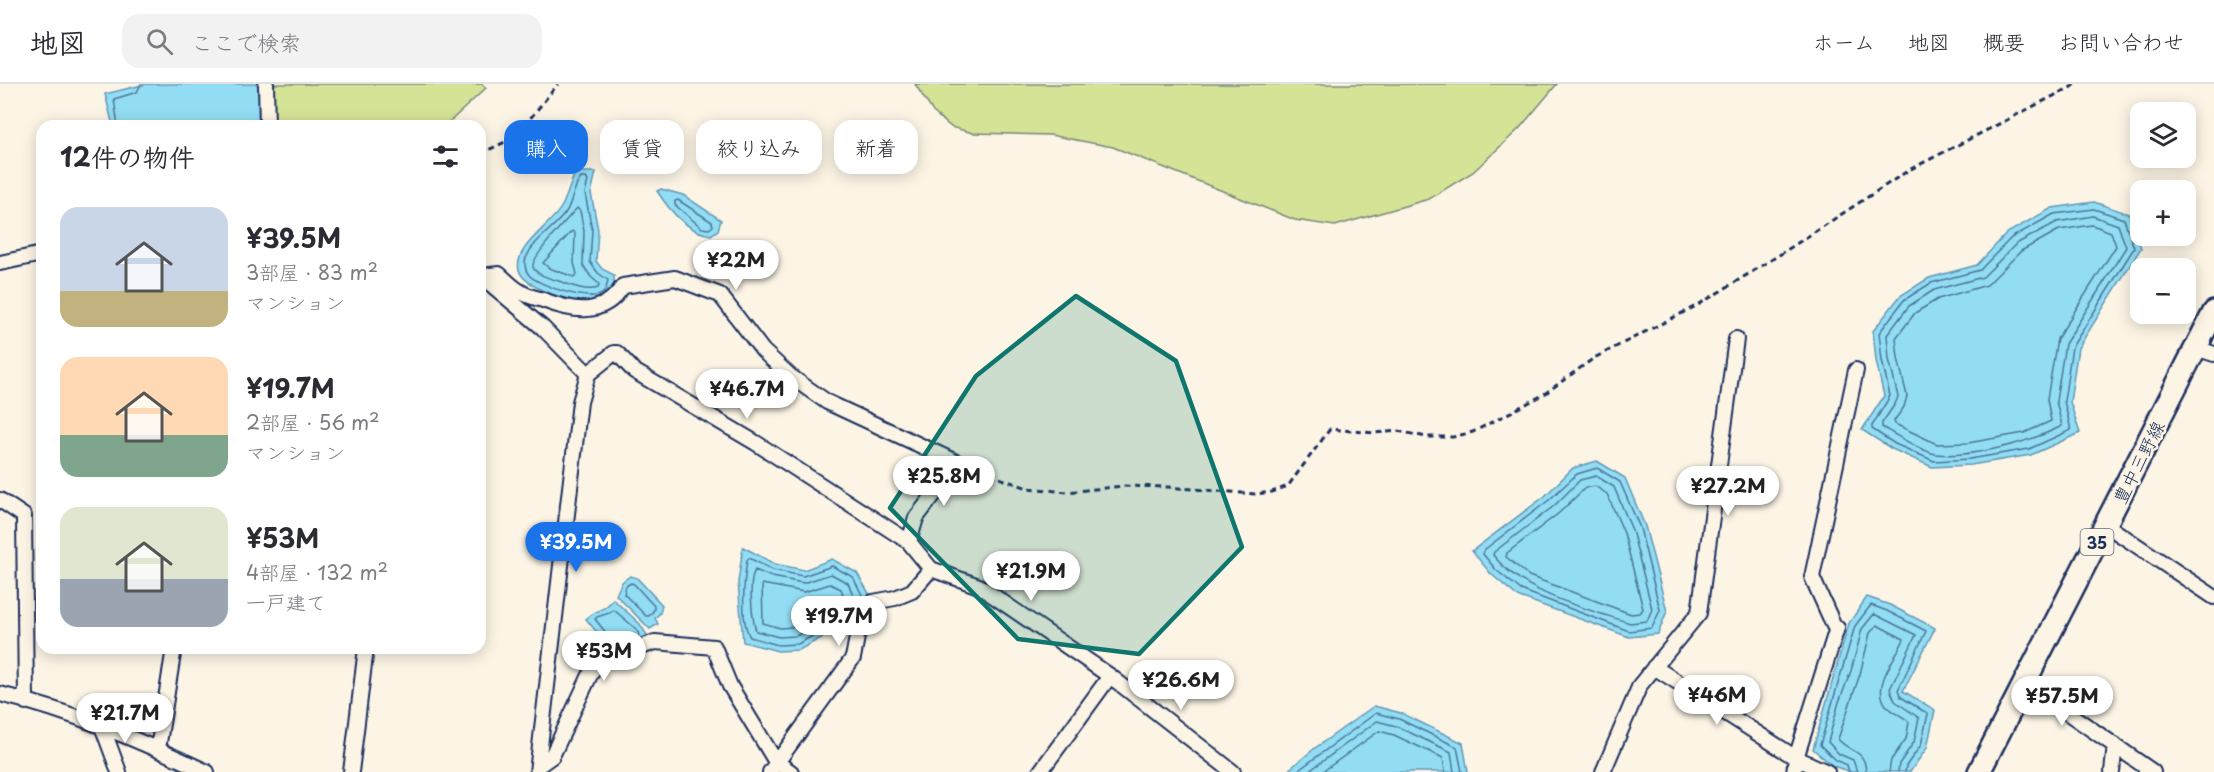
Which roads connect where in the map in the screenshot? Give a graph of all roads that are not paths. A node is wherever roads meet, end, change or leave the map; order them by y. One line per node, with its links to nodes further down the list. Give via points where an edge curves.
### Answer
1 (267, 84): 2 (street)
2 (267, 120)
3 (36, 255): 4 (street)
4 (0, 263)
5 (486, 275): 14 (street, via 499,274 521,292 561,307 583,309 614,299 623,286 675,278 720,295 763,351 799,383 827,402 958,463 916,518)
6 (486, 279): 11 (street, via 543,328)
7 (2214, 312): 9 (main road, 豊中三野線 / 35)
8 (1736, 339): 19 (street, via 1699,613)
9 (2205, 351): 13 (main road, 豊中三野線 / 35)
10 (1856, 370): 27 (street, via 1812,577 1837,628)
11 (588, 374): 14 (street, via 617,353 634,371 756,443); 29 (street, via 580,402)
12 (0, 500): 23 (street, via 24,516)
13 (2106, 525): 16 (street); 21 (main road, 豊中三野線 / 35)
14 (909, 542): 15 (street)
15 (931, 569): 20 (street, via 979,586); 28 (street, via 912,591 873,602 858,632 853,658)
16 (2214, 597)
17 (173, 654): 26 (street)
18 (365, 654): 32 (street)
19 (1654, 668): 27 (street); 36 (street, via 1640,685)
20 (1110, 676): 34 (street); 35 (street)
21 (2026, 684): 25 (street); 38 (main road, 豊中三野線 / 35)
22 (0, 694): 23 (street)
23 (26, 702): 24 (street)
24 (102, 726): 26 (street); 30 (street)
25 (2115, 745): 39 (street); 40 (street)
26 (158, 749): 31 (street)
27 (1795, 765): 37 (street)
28 (773, 767): 29 (street, via 730,686 714,646 655,642 598,663 552,756); 33 (street)
29 (538, 769)
30 (119, 772)
31 (207, 772)
32 (351, 772)
33 (791, 772)
34 (1040, 772)
35 (1233, 772)
36 (1603, 772)
37 (1827, 772)
38 (1979, 772)
39 (2112, 772)
40 (2153, 772)

